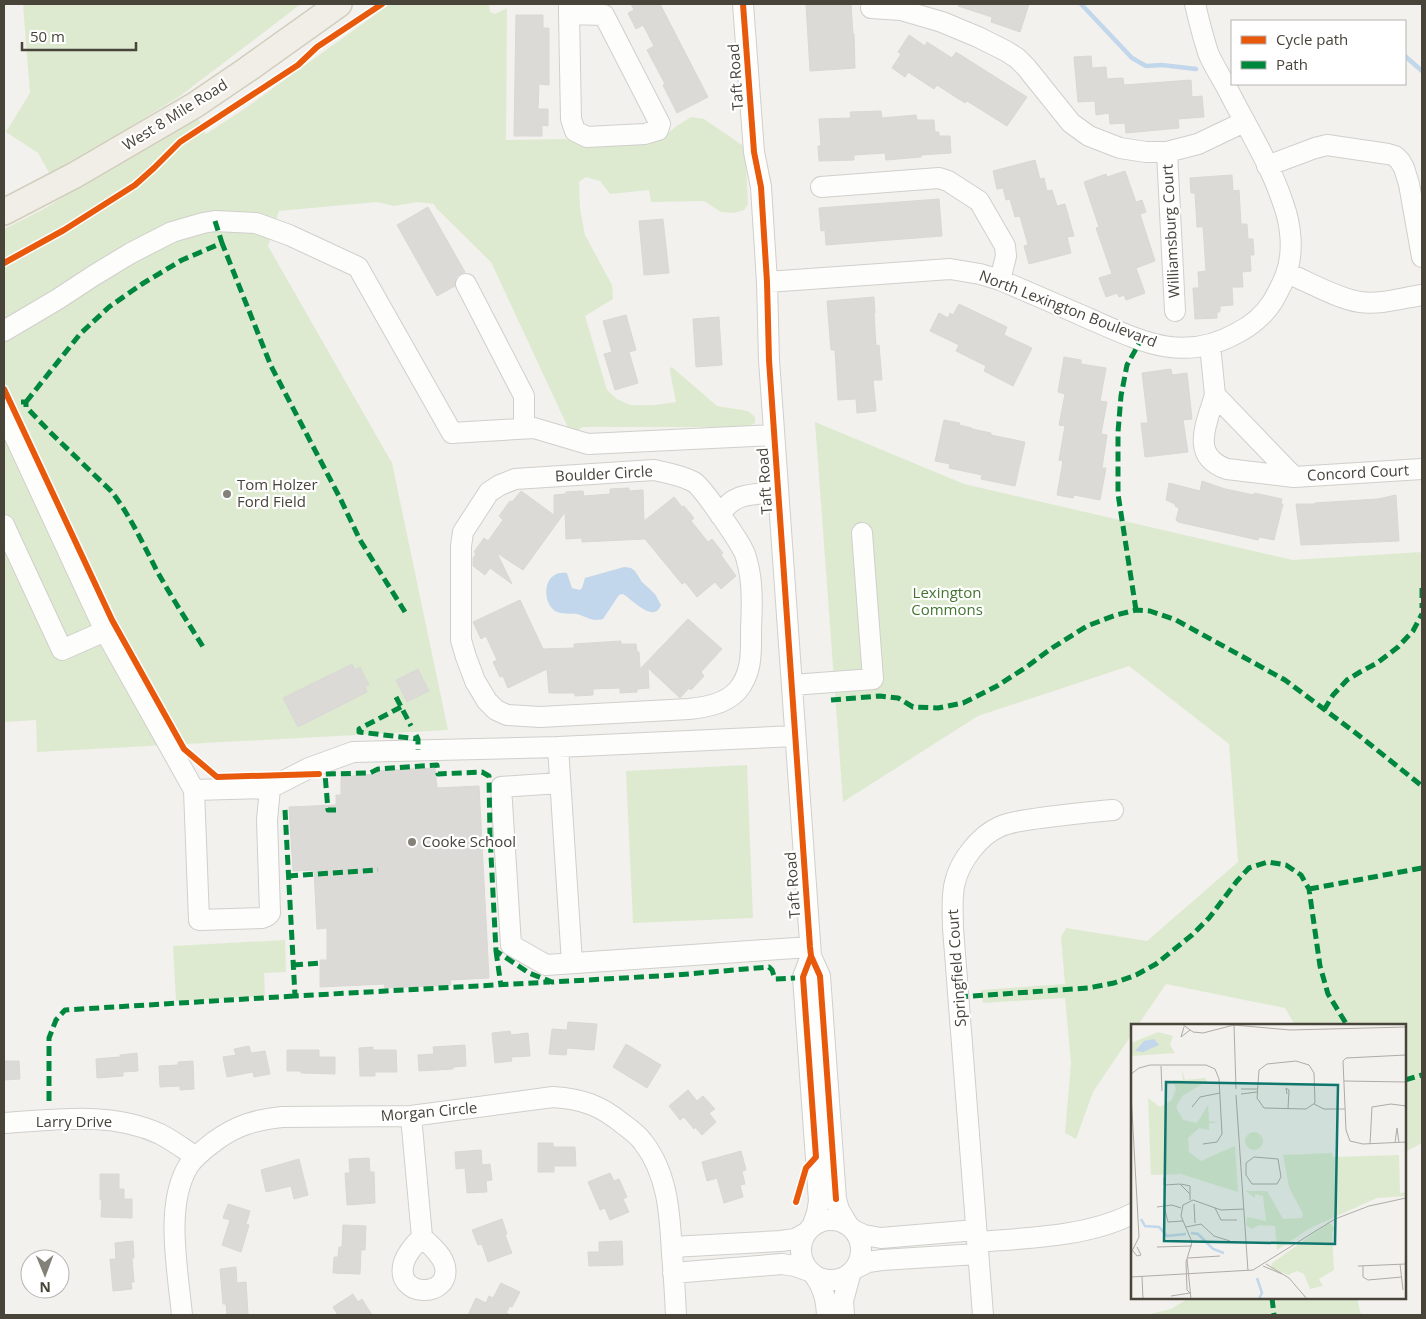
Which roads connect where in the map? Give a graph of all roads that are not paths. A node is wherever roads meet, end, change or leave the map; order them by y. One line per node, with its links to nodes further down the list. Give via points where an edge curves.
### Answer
1 (339, 4): 10 (main road, West 8 Mile Road, via 195,105)
2 (743, 4): 14 (street, Taft Road)
3 (1195, 4): 6 (street, North Lexington Boulevard, via 1210,56)
4 (871, 8): 7 (street, via 900,10 978,37 1017,58 1071,123 1089,136 1120,148)
5 (569, 9): 5 (street, via 571,119 575,131 587,137 645,134 658,130 660,124 604,15)
6 (1244, 122): 7 (street, via 1198,144); 8 (street, North Lexington Boulevard)
7 (1167, 152): 17 (street, Williamsburg Court)
8 (1267, 166): 11 (street, via 1328,145 1395,156 1404,168 1409,184); 12 (street, North Lexington Boulevard, via 1284,204 1288,222 1290,247)
9 (821, 187): 13 (street, via 939,178 948,181 979,201 1003,240 1006,256)
10 (4, 212)
11 (1422, 258)
12 (1286, 273): 16 (street, via 1361,302); 19 (street, North Lexington Boulevard, via 1270,306 1259,317 1242,331)
13 (1000, 280): 14 (street, North Lexington Boulevard, via 950,269); 19 (street, North Lexington Boulevard, via 1155,345 1187,349)
14 (767, 282): 23 (street, Taft Road)
15 (466, 284): 22 (street, via 524,396)
16 (1422, 295)
17 (1175, 310)
18 (4, 331): 22 (street, via 131,253 172,232 203,223 256,223 358,267 452,433)
19 (1210, 345): 20 (street, Concord Court)
20 (1215, 395): 25 (street, Concord Court); 25 (street, Concord Court, via 1203,438 1211,461 1227,469)
21 (4, 415): 32 (street)
22 (524, 428): 23 (street, via 588,444)
23 (774, 436): 27 (street, Taft Road)
24 (1422, 469): 25 (street, Concord Court)
25 (1294, 477)
26 (696, 484): 28 (street); 29 (street, Boulder Circle); 29 (street, Boulder Circle, via 677,474 654,470 515,479 490,492 463,532 461,546 461,640 474,681 488,702 501,713 540,717 689,709 709,706 737,691 751,659 750,576 744,551)
27 (778, 492): 28 (street); 33 (street, Taft Road)
28 (742, 496): 29 (street, via 732,500)
29 (720, 515)
30 (4, 525): 32 (street, via 62,650)
31 (862, 533): 33 (street, via 873,679)
32 (105, 631): 38 (street)
33 (792, 685): 34 (street, Taft Road)
34 (795, 736): 35 (street); 40 (street, Taft Road)
35 (558, 747): 36 (street); 37 (street, via 353,752 309,768)
36 (560, 783): 41 (street); 41 (street, via 501,788 512,945 546,966)
37 (270, 788): 38 (street); 38 (street, via 266,820 269,915 199,920)
38 (194, 790)
39 (1113, 810): 49 (street, Springfield Court, via 1025,820 998,827 975,844 955,882 953,928)
40 (810, 951): 41 (street); 46 (street, Taft Road, via 820,976 836,1199 839,1210); 47 (street, Taft Road, via 803,977 819,1201)
41 (572, 963)
42 (410, 1116): 44 (street, Morgan Circle, via 261,1119 225,1133); 48 (street); 50 (street, Morgan Circle, via 553,1097 593,1105 632,1131 649,1151 663,1179)
43 (4, 1123): 44 (street, Larry Drive, via 116,1121 160,1134)
44 (196, 1157): 54 (street, Morgan Circle, via 182,1179 176,1204 174,1230)
45 (1131, 1214): 49 (street, via 1061,1235)
46 (852, 1228): 47 (street, via 829,1220); 49 (street, via 864,1235 881,1238); 51 (street, via 860,1239 862,1250)
47 (809, 1230): 50 (street, via 795,1239 781,1241); 53 (street, via 802,1242 801,1253 804,1264)
48 (422, 1237)
49 (977, 1242): 51 (street, via 868,1262); 58 (street, Springfield Court)
50 (672, 1247): 52 (street, Morgan Circle)
51 (853, 1272): 53 (street, via 832,1281 822,1280); 57 (street, via 843,1301)
52 (674, 1273): 53 (street, via 782,1264); 55 (street, Morgan Circle)
53 (812, 1273): 56 (street, via 822,1287)
54 (182, 1315)
55 (676, 1315)
56 (827, 1315)
57 (844, 1315)
58 (983, 1315)

